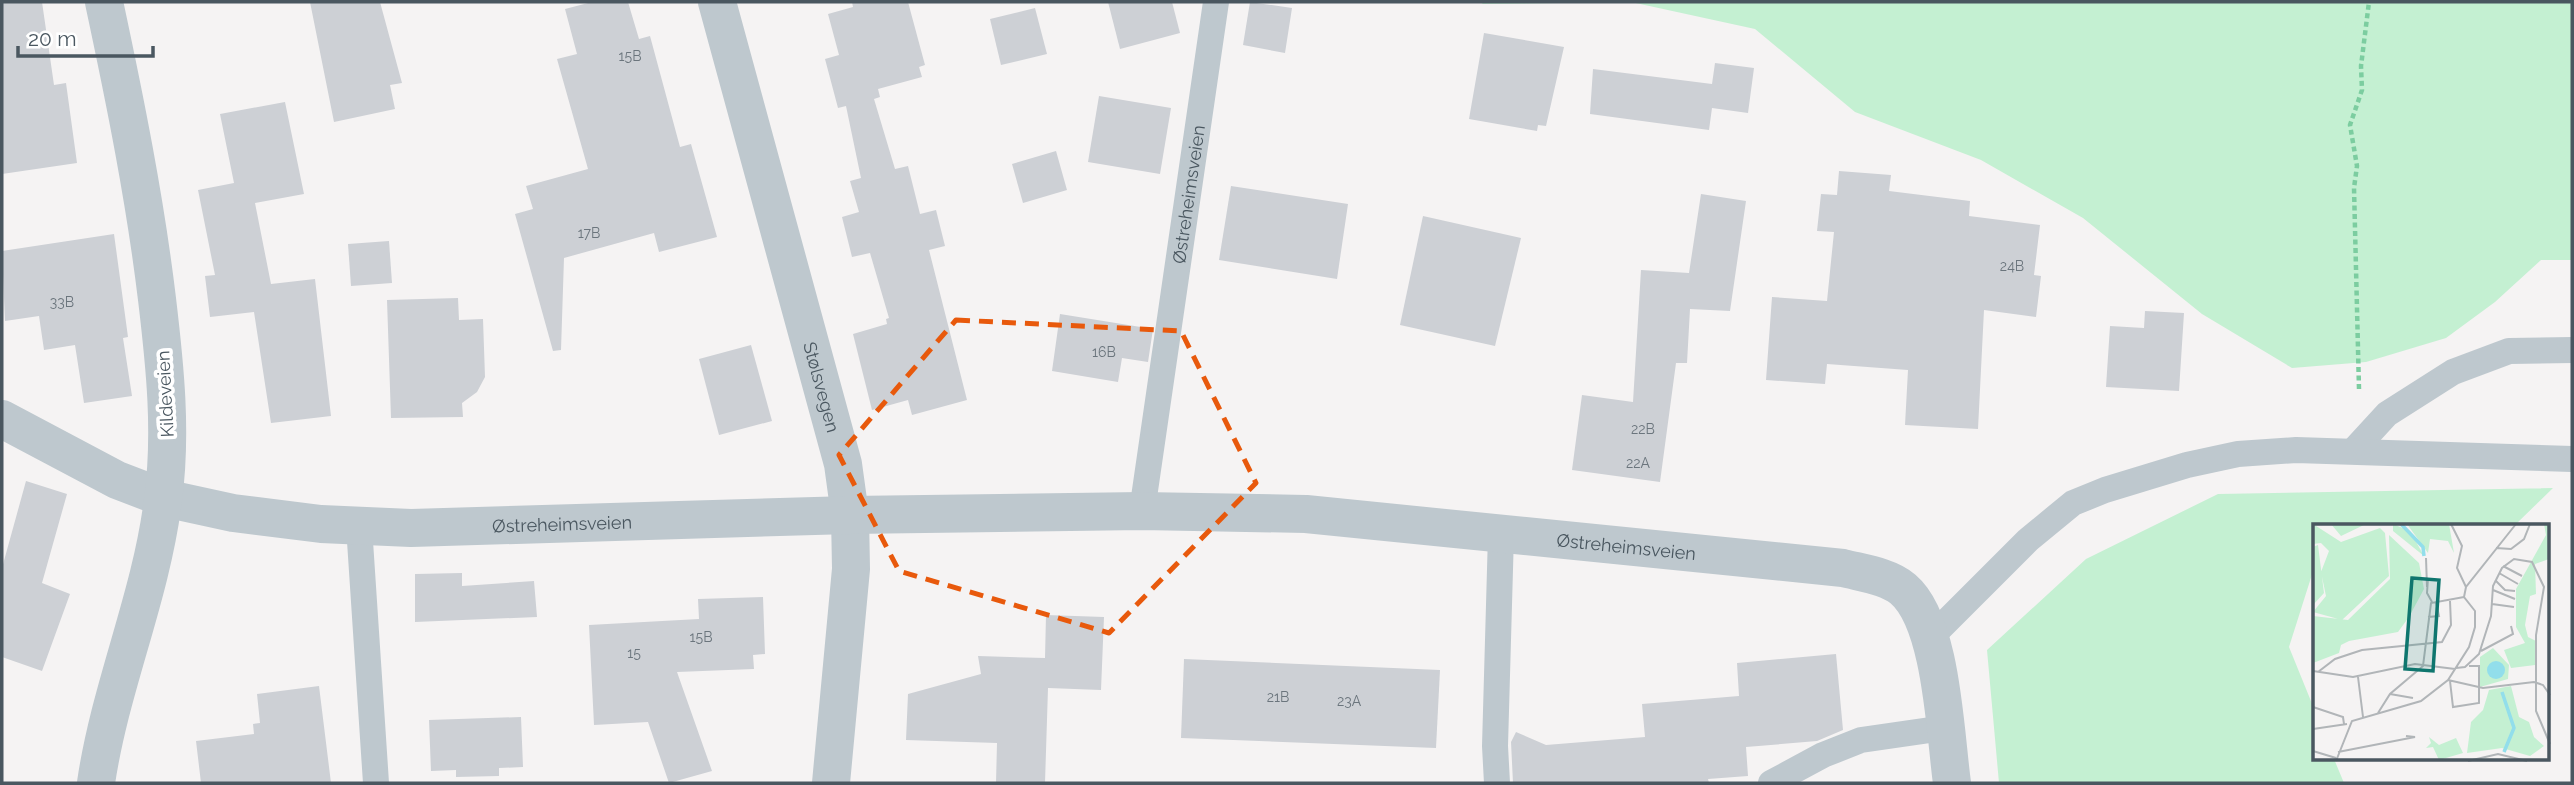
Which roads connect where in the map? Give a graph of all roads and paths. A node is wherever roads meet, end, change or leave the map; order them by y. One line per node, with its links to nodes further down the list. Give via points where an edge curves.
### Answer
1 (104, 2): 10 (street, Kildeveien, via 140,185 159,313 167,404)
2 (717, 2): 12 (street, Stølsvegen, via 831,414)
3 (1216, 2): 11 (lane, Østreheimsveien)
4 (2369, 2): 7 (path, via 2362,90 2350,125 2357,166 2360,401)
5 (2572, 350): 7 (lane, via 2509,351 2453,372)
6 (2, 419): 10 (street, Østreheimsveien, via 117,480)
7 (2378, 424): 8 (lane)
8 (2353, 451): 9 (lane); 15 (lane, via 2238,454 2145,477 2073,503 2028,540)
9 (2572, 459)
10 (164, 498): 13 (street, Østreheimsveien, via 233,513); 17 (street, Kildeveien, via 148,581 110,709)
11 (1142, 512): 12 (street, Østreheimsveien); 14 (street, Østreheimsveien, via 1306,514)
12 (850, 515): 13 (street, Østreheimsveien); 19 (street, Stølsvegen, via 851,569)
13 (359, 526): 18 (lane)
14 (1501, 534): 15 (street, Østreheimsveien, via 1843,568 1902,588 1918,606); 20 (lane)
15 (1932, 636): 16 (street, Østreheimsveien)
16 (1944, 728): 21 (lane, via 1861,740); 22 (street, Østreheimsveien)
17 (96, 783)
18 (376, 783)
19 (831, 783)
20 (1497, 783)
21 (1771, 783)
22 (1952, 783)

